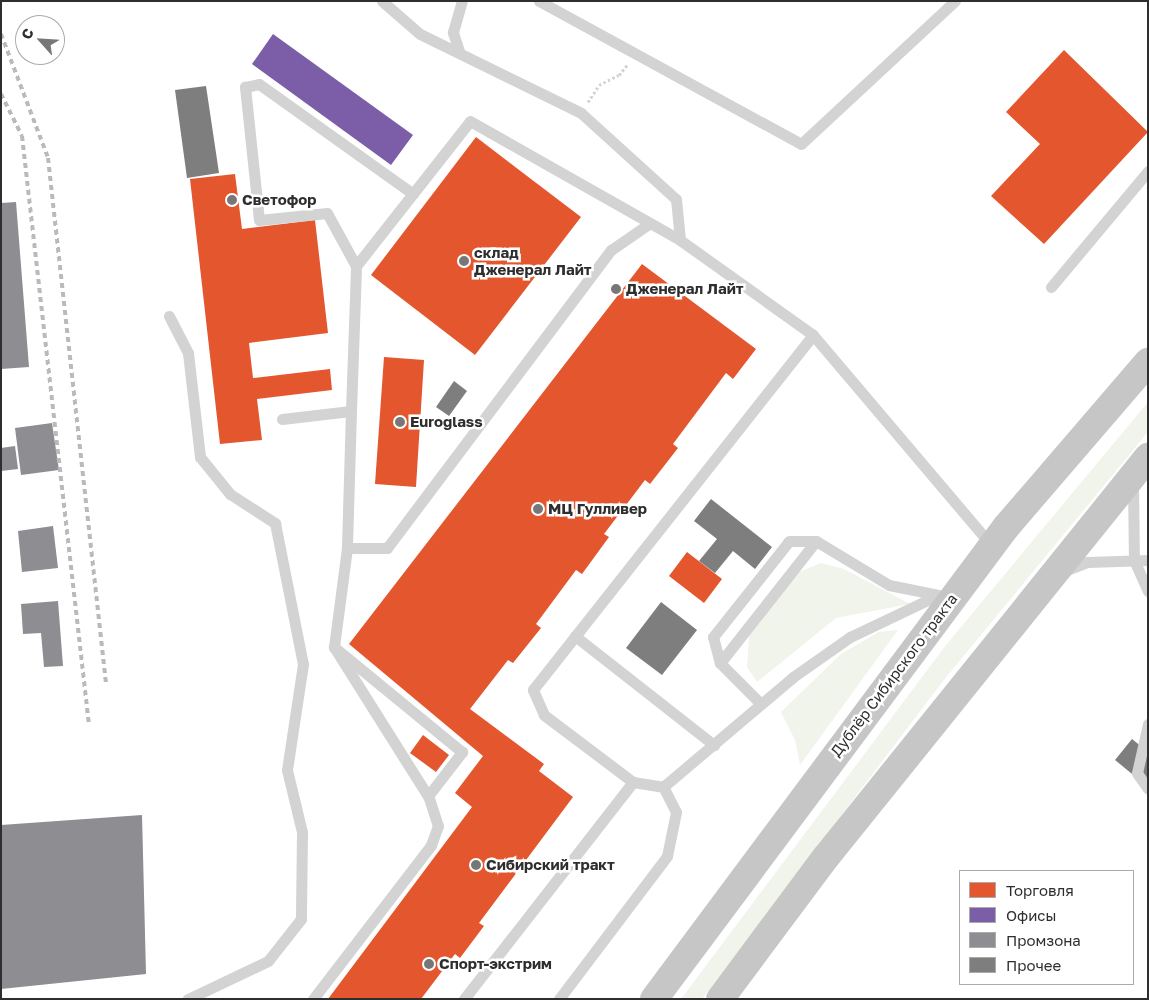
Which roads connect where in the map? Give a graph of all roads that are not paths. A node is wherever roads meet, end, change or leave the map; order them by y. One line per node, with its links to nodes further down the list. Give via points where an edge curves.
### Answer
1 (382, 1): 5 (lane, via 420,34)
2 (462, 1): 5 (lane, via 453,32)
3 (539, 1): 4 (lane, via 801,144)
4 (955, 1)
5 (459, 51): 9 (lane, via 581,112 676,200)
6 (1148, 171): 11 (lane)
7 (413, 194): 8 (lane, via 470,122); 10 (lane); 10 (lane, via 259,84 245,87 259,220 327,213)
8 (650, 223): 9 (lane); 20 (lane, via 611,250 387,548)
9 (680, 240): 13 (lane)
10 (356, 266): 15 (lane)
11 (1051, 288)
12 (169, 316): 37 (lane, via 188,353 200,457 230,494 275,523 304,664 287,770 302,832 301,919 268,961)
13 (813, 335): 19 (lane); 27 (lane)
14 (1148, 362): 19 (main road, Дублёр Сибирского тракта)
15 (351, 411): 16 (lane); 20 (lane)
16 (282, 419)
17 (1140, 465): 21 (lane); 24 (main road)
18 (816, 541): 26 (lane, via 889,585); 29 (lane); 29 (lane, via 789,541 714,637)
19 (992, 546): 23 (main road, Дублёр Сибирского тракта)
20 (347, 548): 28 (lane)
21 (1134, 560): 22 (lane); 24 (lane, via 1088,562); 25 (lane)
22 (1148, 560)
23 (969, 576): 26 (lane); 41 (main road, Дублёр Сибирского тракта)
24 (1046, 579): 42 (main road, via 826,857)
25 (1148, 591)
26 (936, 596): 30 (lane, via 850,637)
27 (575, 636): 32 (lane); 33 (lane, via 533,690 544,715)
28 (334, 647): 36 (lane); 36 (lane, via 462,752)
29 (720, 663): 30 (lane)
30 (760, 703): 32 (lane)
31 (1148, 724): 35 (lane, via 1137,772)
32 (714, 745): 34 (lane)
33 (634, 782): 34 (lane); 39 (lane)
34 (663, 787): 40 (lane, via 676,812 667,856)
35 (1148, 789)
36 (428, 796): 38 (lane, via 438,826 431,845)
37 (188, 999)
38 (313, 999)
39 (464, 999)
40 (559, 999)
41 (654, 999)
42 (720, 999)

